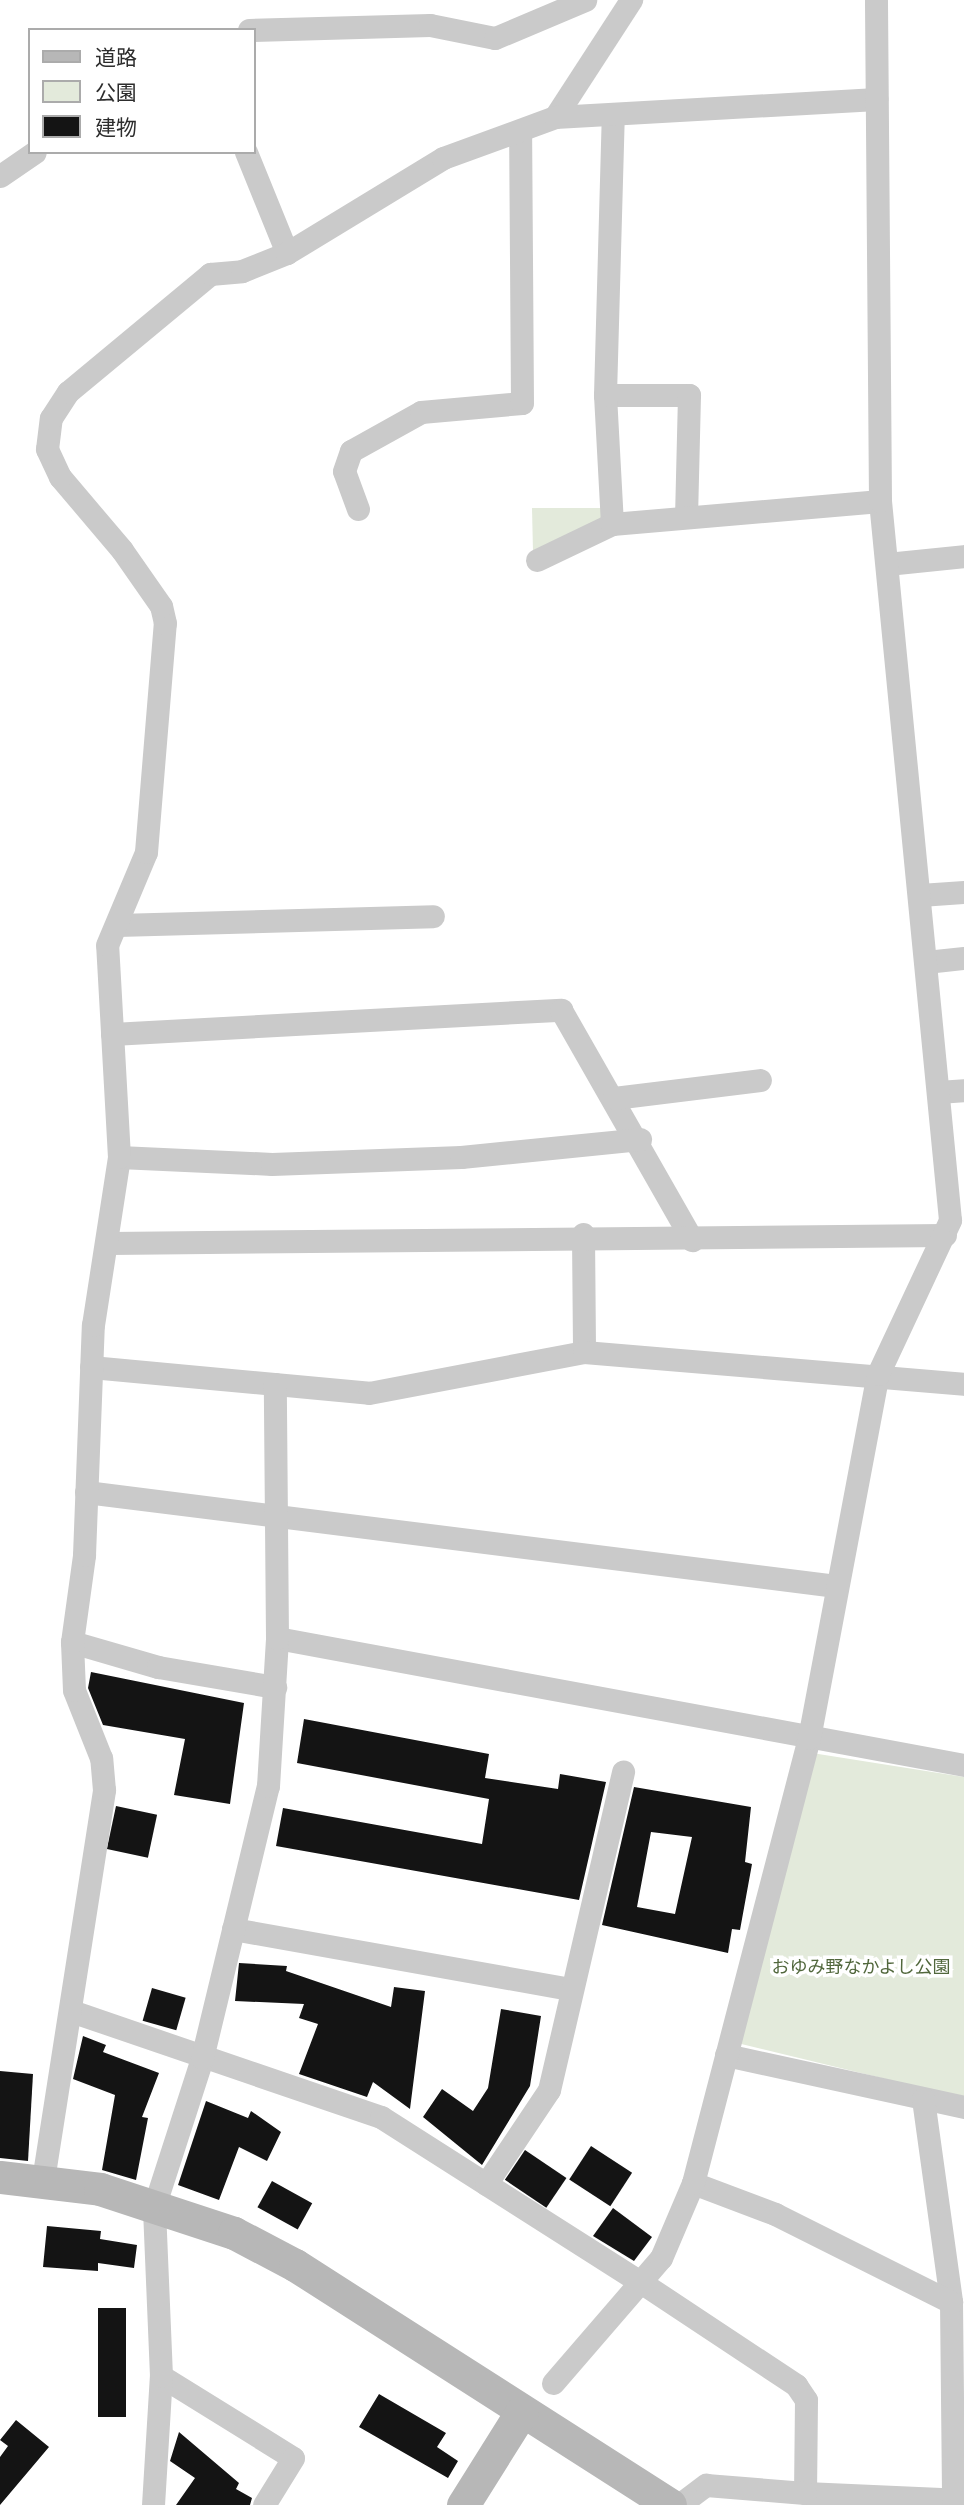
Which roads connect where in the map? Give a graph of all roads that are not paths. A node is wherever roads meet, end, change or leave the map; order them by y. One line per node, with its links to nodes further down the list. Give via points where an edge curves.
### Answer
1 (585, 0): 4 (street, via 495,38 430,25)
2 (631, 0): 7 (street)
3 (876, 0): 5 (street)
4 (256, 30)
5 (876, 99): 6 (street); 14 (street)
6 (613, 114): 7 (street); 13 (street)
7 (555, 117): 8 (street)
8 (520, 131): 12 (street, via 443,158); 15 (street, via 522,403 421,412 351,451 344,471)
9 (32, 154): 11 (street)
10 (247, 154): 12 (street)
11 (0, 176)
12 (287, 253): 24 (street, via 242,271 210,274 68,392 51,418 47,449 60,477 122,550 161,606 165,623 146,852)
13 (605, 395): 16 (street, via 689,395); 17 (street)
14 (880, 501): 16 (street); 20 (street)
15 (358, 509)
16 (686, 515): 17 (street)
17 (612, 524): 19 (street)
18 (964, 556): 20 (street)
19 (537, 560)
20 (887, 564): 22 (street)
21 (964, 892): 22 (street)
22 (920, 895): 26 (street)
23 (433, 916): 24 (street)
24 (117, 925): 27 (street, via 106,959)
25 (964, 958): 26 (street)
26 (926, 962): 30 (street)
27 (112, 1034): 31 (street, via 561,1010); 33 (street)
28 (760, 1080): 31 (street)
29 (964, 1090): 30 (street)
30 (938, 1092): 35 (street, via 950,1220)
31 (614, 1098): 32 (street)
32 (640, 1139): 33 (street, via 461,1157 272,1164); 36 (street)
33 (119, 1157): 37 (street)
34 (583, 1234): 36 (street); 37 (street); 38 (street)
35 (945, 1234): 36 (street); 40 (street)
36 (692, 1240)
37 (110, 1243): 39 (street)
38 (584, 1352): 40 (street); 41 (street, via 369,1393)
39 (91, 1367): 41 (street); 43 (street)
40 (878, 1374): 42 (street); 45 (street)
41 (275, 1384): 44 (street)
42 (964, 1384)
43 (86, 1492): 44 (street); 47 (street)
44 (271, 1515): 45 (street); 46 (street)
45 (836, 1586): 49 (street)
46 (277, 1638): 48 (street); 49 (street)
47 (72, 1642): 48 (street, via 159,1667); 54 (street, via 74,1690 101,1758 104,1790)
48 (275, 1687): 52 (street, via 268,1786)
49 (809, 1738): 50 (street); 55 (street)
50 (964, 1765)
51 (623, 1771): 53 (street)
52 (233, 1929): 53 (street); 56 (street)
53 (571, 1989): 62 (street, via 549,2090)
54 (71, 2011): 56 (street); 60 (street)
55 (726, 2055): 57 (street); 61 (street)
56 (202, 2057): 62 (street, via 381,2117); 63 (street)
57 (923, 2099): 58 (street); 65 (street)
58 (964, 2107)
59 (0, 2177): 60 (street)
60 (43, 2180): 63 (street)
61 (693, 2183): 64 (street, via 661,2258); 65 (street, via 775,2214)
62 (486, 2184): 64 (street)
63 (154, 2207): 66 (street); 68 (street, via 234,2233 295,2265)
64 (642, 2283): 67 (street); 69 (street, via 796,2385 806,2400)
65 (951, 2302): 70 (street)
66 (160, 2376): 71 (street); 72 (street, via 293,2458)
67 (553, 2383)
68 (522, 2411): 73 (street); 74 (street)
69 (805, 2493): 70 (street); 75 (street, via 706,2485)
70 (958, 2500)
71 (153, 2505)
72 (264, 2505)
73 (463, 2505)
74 (670, 2505)
75 (679, 2505)

